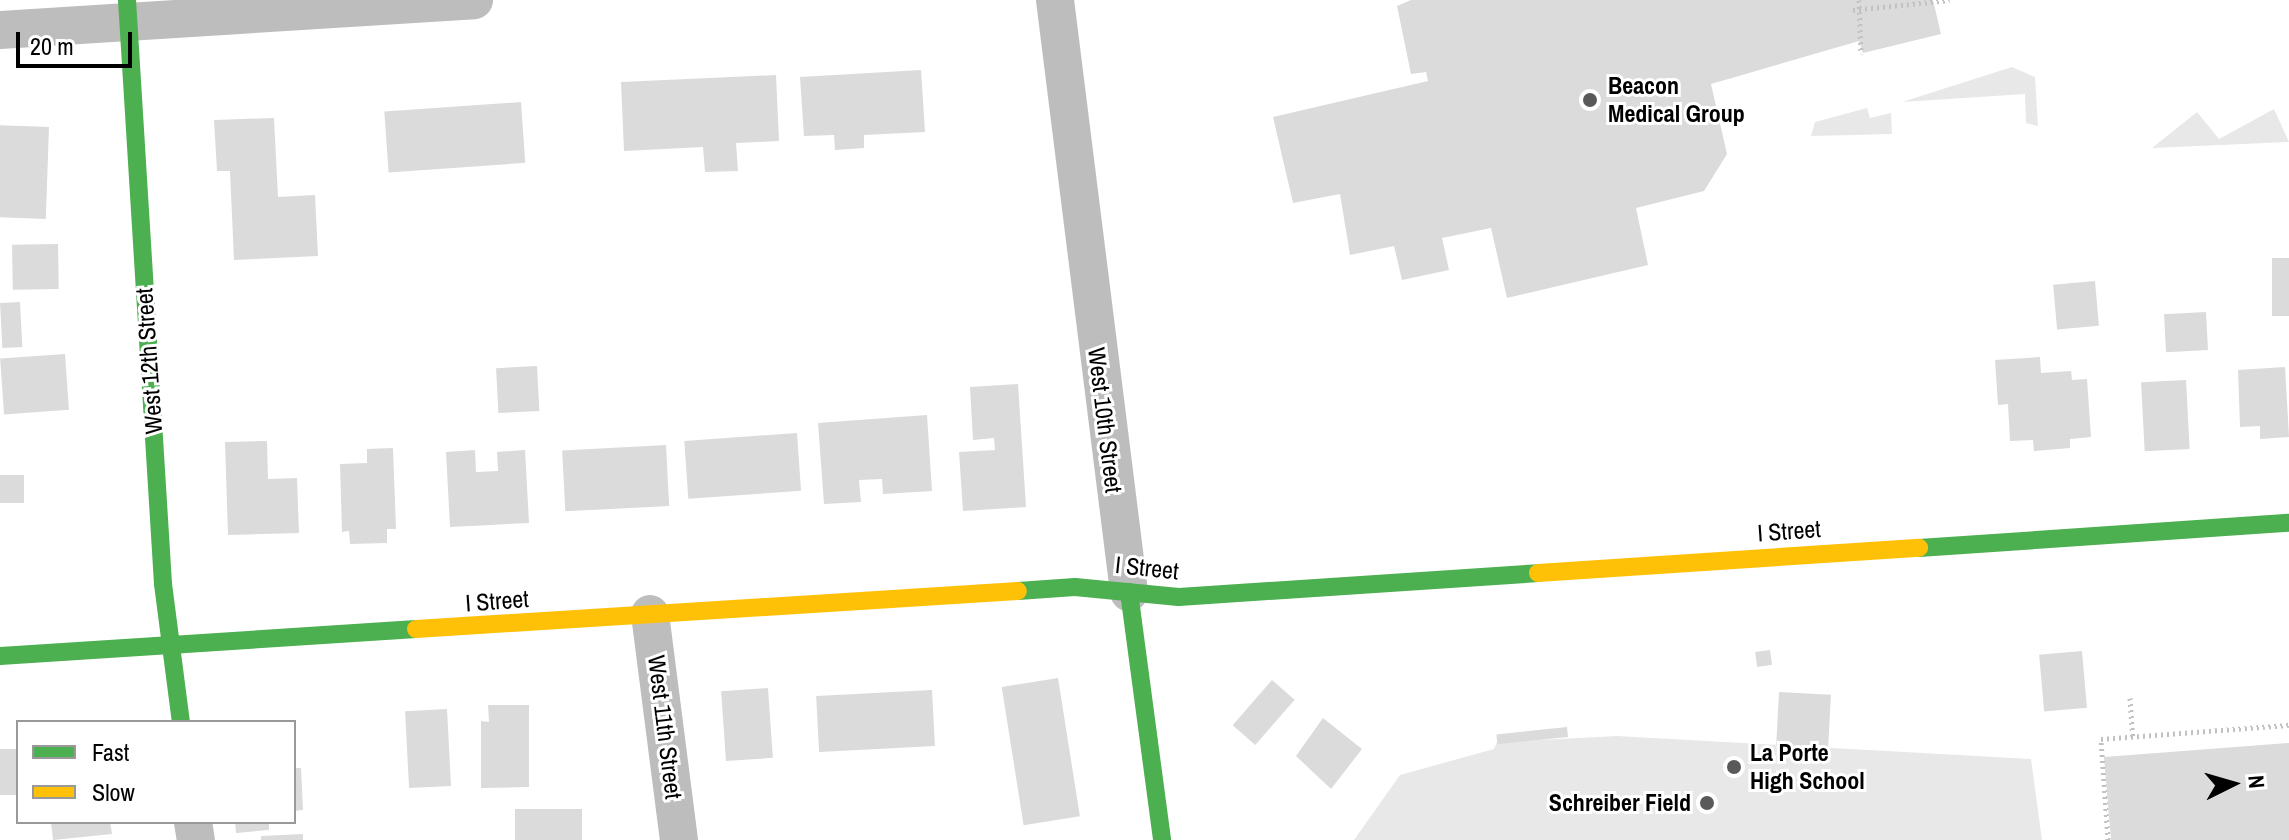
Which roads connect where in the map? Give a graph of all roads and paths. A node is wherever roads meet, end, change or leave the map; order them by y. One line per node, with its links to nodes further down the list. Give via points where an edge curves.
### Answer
1 (474, 0): 6 (street)
2 (1055, 0): 10 (street, West 10th Street)
3 (1859, 0): 5 (path)
4 (1949, 0): 5 (path)
5 (1856, 9): 8 (path)
6 (128, 11): 7 (street); 12 (street, West 12th Street)
7 (0, 30)
8 (1861, 54)
9 (2289, 523): 10 (street, I Street, via 1166,598)
10 (1129, 592): 11 (street, I Street, via 1075,587); 19 (street, West 10th Street)
11 (650, 614): 12 (street, I Street); 18 (street, West 11th Street)
12 (171, 647): 13 (street, I Street); 15 (street, West 12th Street)
13 (0, 656)
14 (2130, 698): 17 (path)
15 (181, 720)
16 (2289, 725): 17 (path)
17 (2133, 737): 20 (path, via 2101,739)
18 (679, 840)
19 (1162, 840)
20 (2108, 840)

